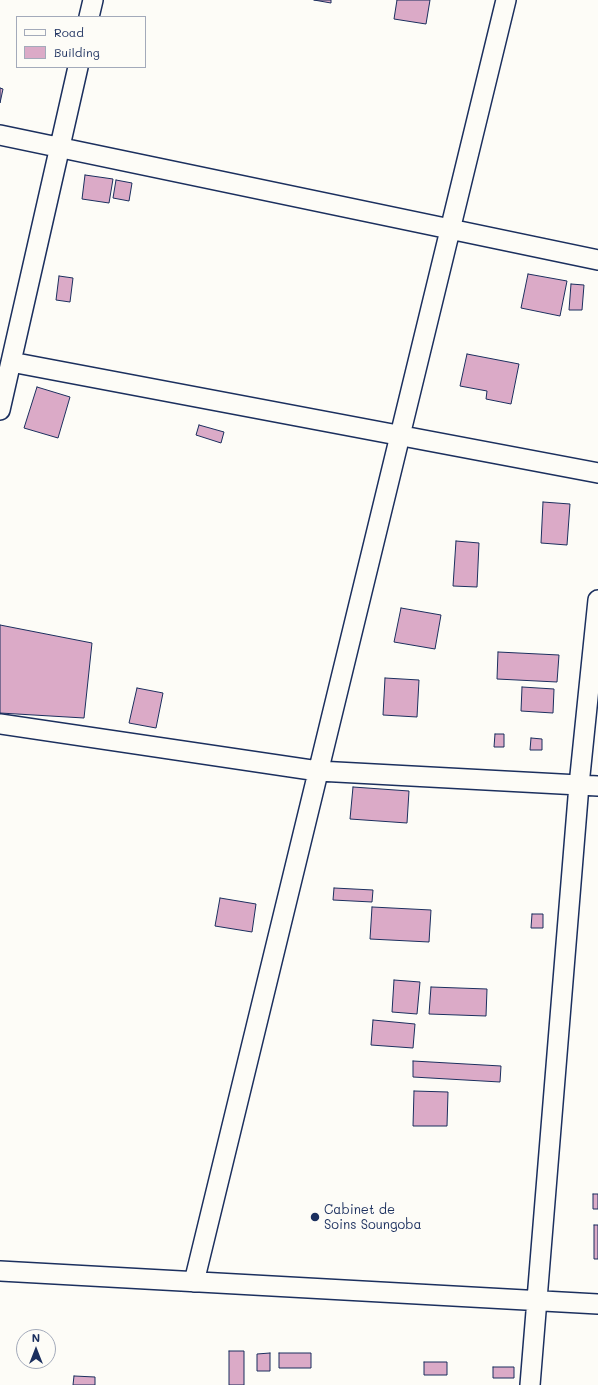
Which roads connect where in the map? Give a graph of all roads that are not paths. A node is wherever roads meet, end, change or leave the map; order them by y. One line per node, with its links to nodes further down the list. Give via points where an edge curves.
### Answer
1 (93, 0): 3 (street)
2 (506, 0): 7 (street)
3 (89, 16)
4 (78, 68): 6 (street)
5 (0, 136): 6 (street)
6 (59, 148): 7 (street); 9 (street)
7 (451, 230): 8 (street); 11 (street)
8 (598, 260)
9 (11, 362): 10 (street); 11 (street)
10 (0, 410)
11 (400, 435): 12 (street); 15 (street)
12 (598, 473)
13 (598, 600): 16 (street)
14 (0, 724): 15 (street)
15 (318, 771): 16 (street); 19 (street)
16 (579, 785): 17 (street); 20 (street)
17 (598, 786)
18 (0, 1271): 19 (street)
19 (194, 1282): 20 (street)
20 (536, 1301): 21 (street); 22 (street)
21 (598, 1304)
22 (530, 1385)

